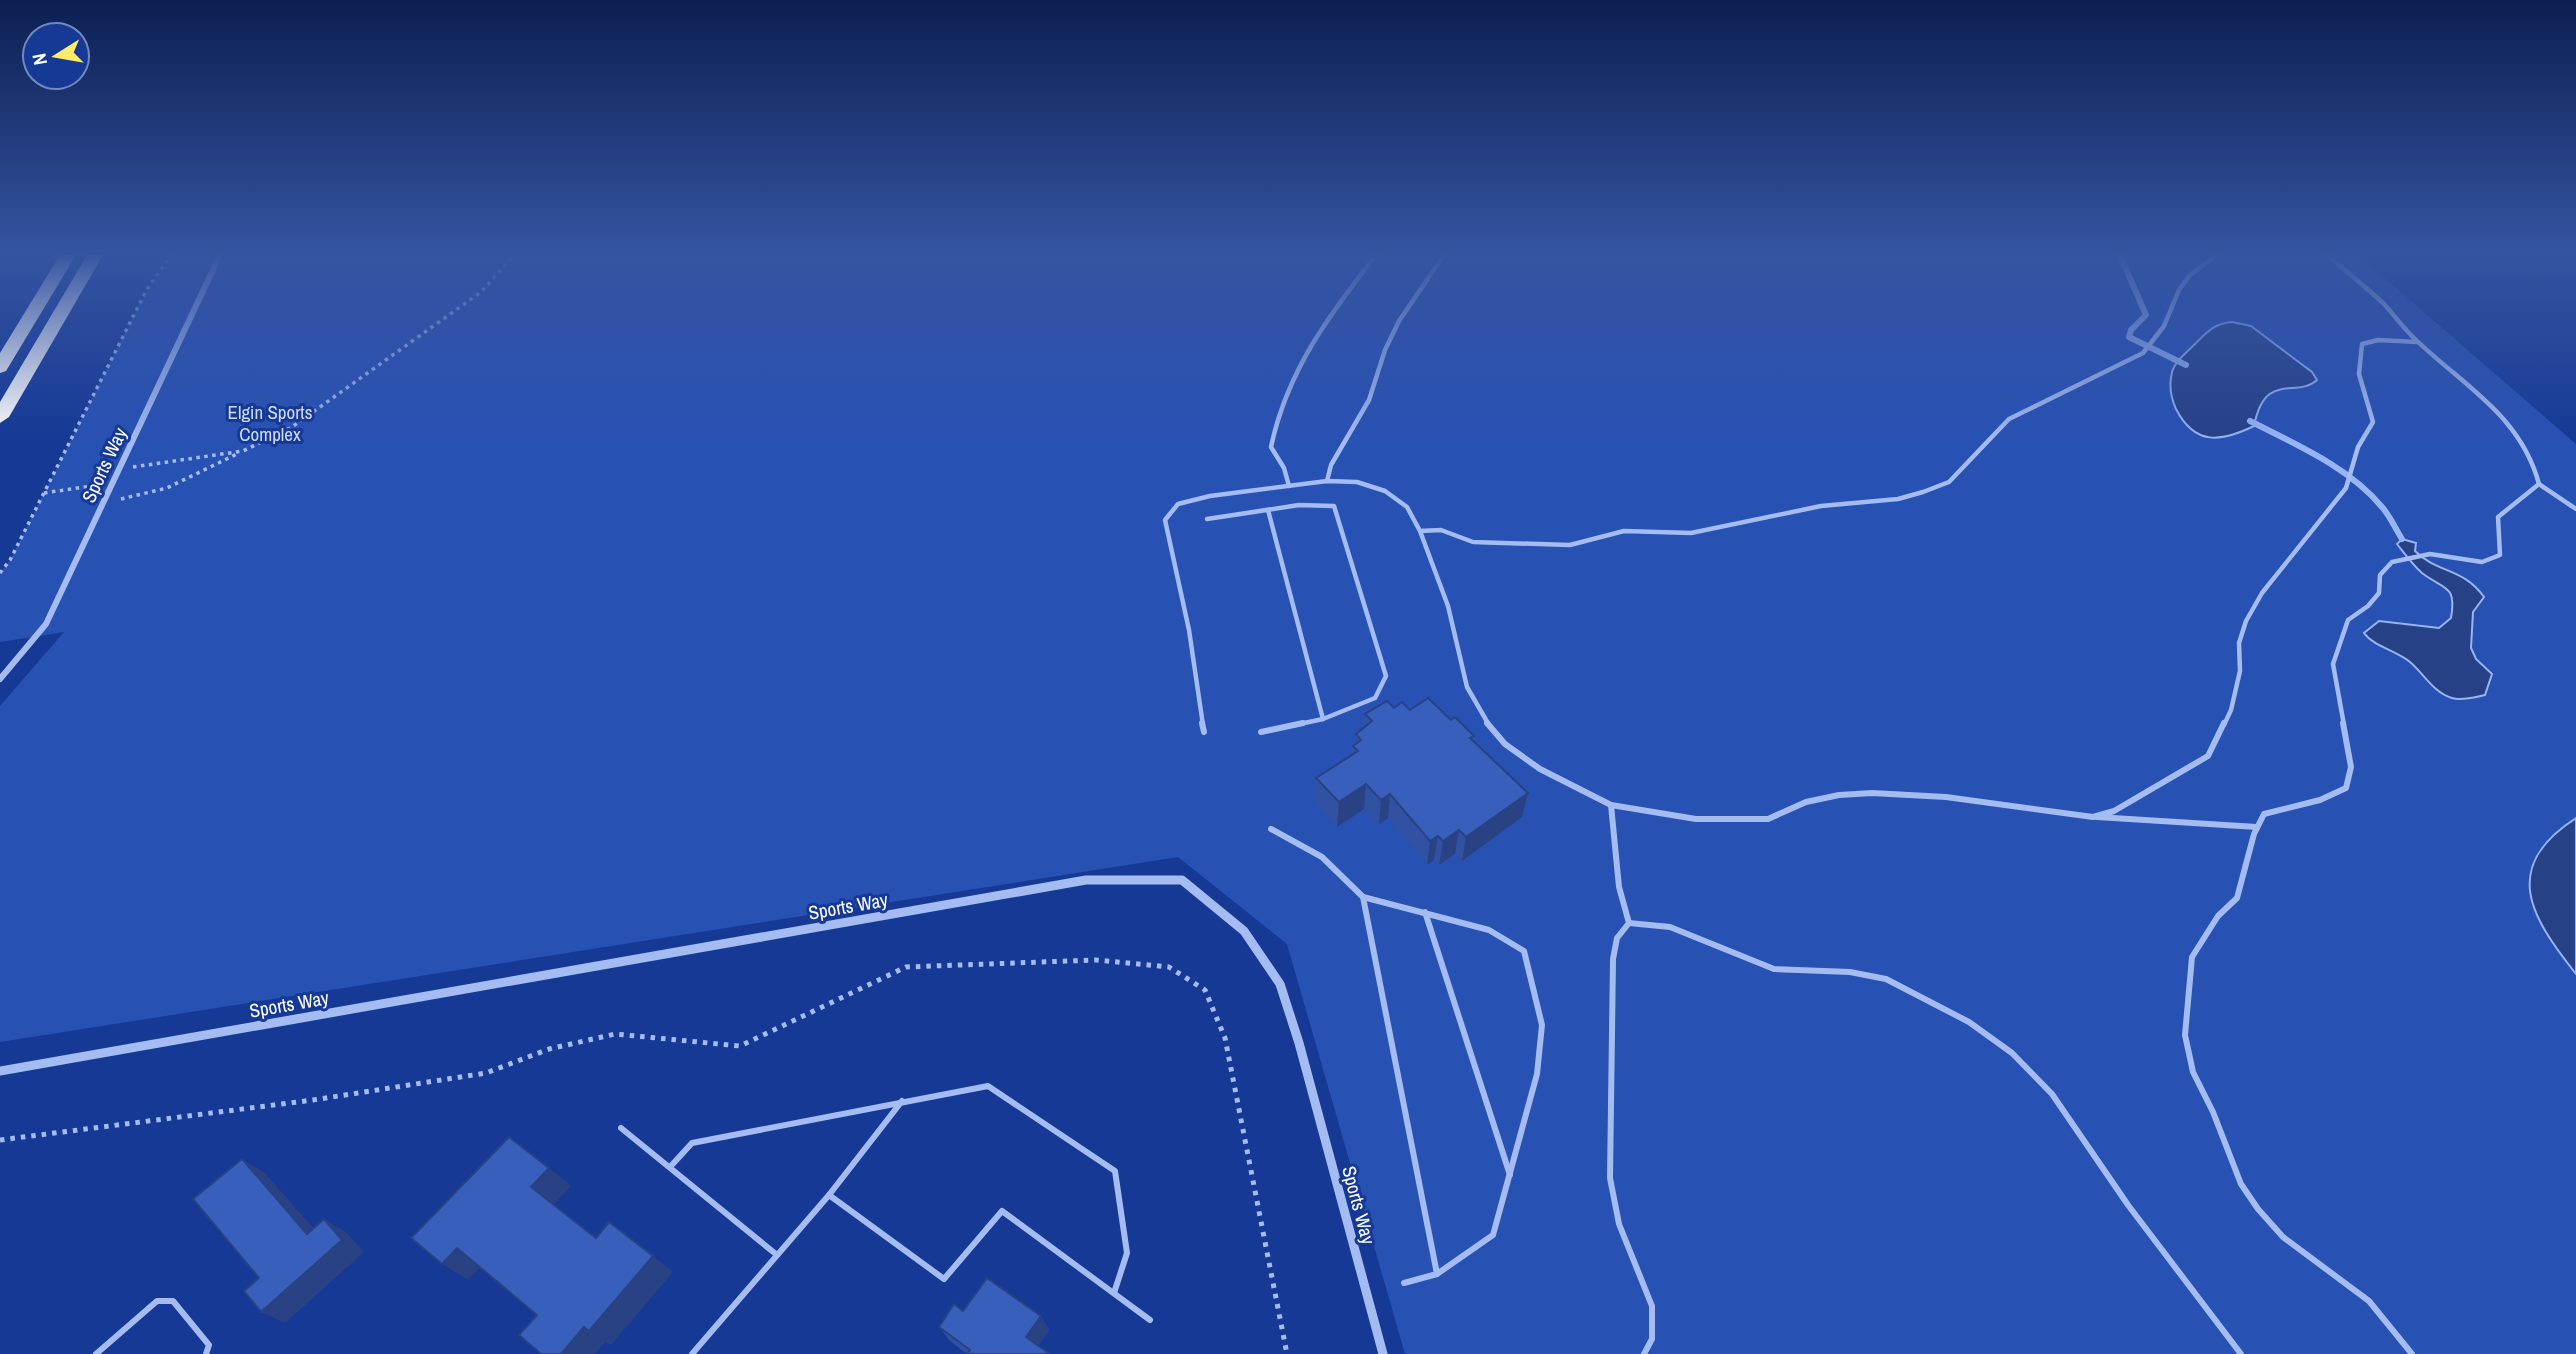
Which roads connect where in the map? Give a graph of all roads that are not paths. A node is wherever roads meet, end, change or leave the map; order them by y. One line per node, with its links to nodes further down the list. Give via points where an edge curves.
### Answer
1 (30, 318): 9 (highway)
2 (58, 318): 10 (highway)
3 (191, 318): 18 (street, Sports Way, via 46,624)
4 (1329, 318): 13 (lane, via 1306,349 1279,407 1271,447)
5 (1401, 318): 11 (lane, via 1369,400 1331,465)
6 (2167, 318): 17 (lane, via 2143,353 2009,419 1949,482 1898,499 1821,506 1691,533 1624,531 1570,545 1473,542 1441,530)
7 (2397, 318): 8 (lane)
8 (2417, 342): 12 (lane, via 2502,415 2524,442); 23 (lane, via 2362,344 2359,379 2373,422 2370,432 2359,443 2346,488 2262,593 2246,621 2231,710 2208,756 2114,811)
9 (0, 367)
10 (0, 417)
11 (1327, 481): 13 (lane); 17 (lane, via 1357,482 1385,491 1407,507)
12 (2539, 484): 14 (lane); 24 (lane, via 2498,517 2500,555 2482,562 2404,557 2380,575 2379,593 2348,620 2333,664 2351,767 2346,788 2320,800 2264,814)
13 (1289, 486): 20 (lane, via 1178,504 1165,520 1188,622 1195,695)
14 (2576, 509)
15 (1268, 510): 16 (lane); 19 (lane); 19 (lane, via 1334,506 1386,676 1375,698)
16 (1207, 519)
17 (1420, 531): 22 (lane, via 1448,606 1467,687 1483,718 1505,744 1540,769)
18 (0, 679)
19 (1323, 719): 21 (lane)
20 (1204, 732)
21 (1261, 732)
22 (1611, 805): 23 (lane, via 1740,821 1768,819 1806,802 1839,795 1881,793); 28 (lane, via 1619,887)
23 (2094, 817): 24 (lane)
24 (2258, 827): 46 (lane, via 2237,898 2218,915 2192,957 2185,1035 2193,1072 2241,1184 2258,1209 2283,1237 2369,1301)
25 (1271, 829): 26 (lane, via 1313,849 1345,873)
26 (1363, 897): 27 (lane); 36 (lane)
27 (1425, 912): 33 (lane); 33 (lane, via 1489,930 1524,951 1542,1025 1537,1074)
28 (1629, 923): 44 (lane, via 1616,940 1612,996 1611,1178 1619,1225 1651,1304 1653,1342); 45 (lane, via 1670,927 1774,969 1850,972 1886,979 1969,1022 2012,1053 2052,1094 2128,1205)
29 (0, 1071): 43 (street, Sports Way, via 1086,880 1182,880 1244,931 1280,984)
30 (902, 1101): 32 (lane, via 692,1143); 34 (lane); 38 (lane, via 988,1086 1115,1171 1127,1252)
31 (621, 1128): 32 (lane)
32 (670, 1167): 35 (lane)
33 (1510, 1175): 36 (lane, via 1493,1234)
34 (830, 1195): 35 (lane); 38 (lane, via 944,1279 1002,1211)
35 (777, 1255): 42 (lane)
36 (1437, 1274): 37 (lane)
37 (1404, 1283)
38 (1114, 1293): 39 (lane)
39 (1150, 1320)
40 (96, 1354): 41 (lane, via 157,1301 173,1301 209,1345)
41 (206, 1354)
42 (692, 1354)
43 (1383, 1354)
44 (1644, 1354)
45 (2241, 1354)
46 (2412, 1354)

